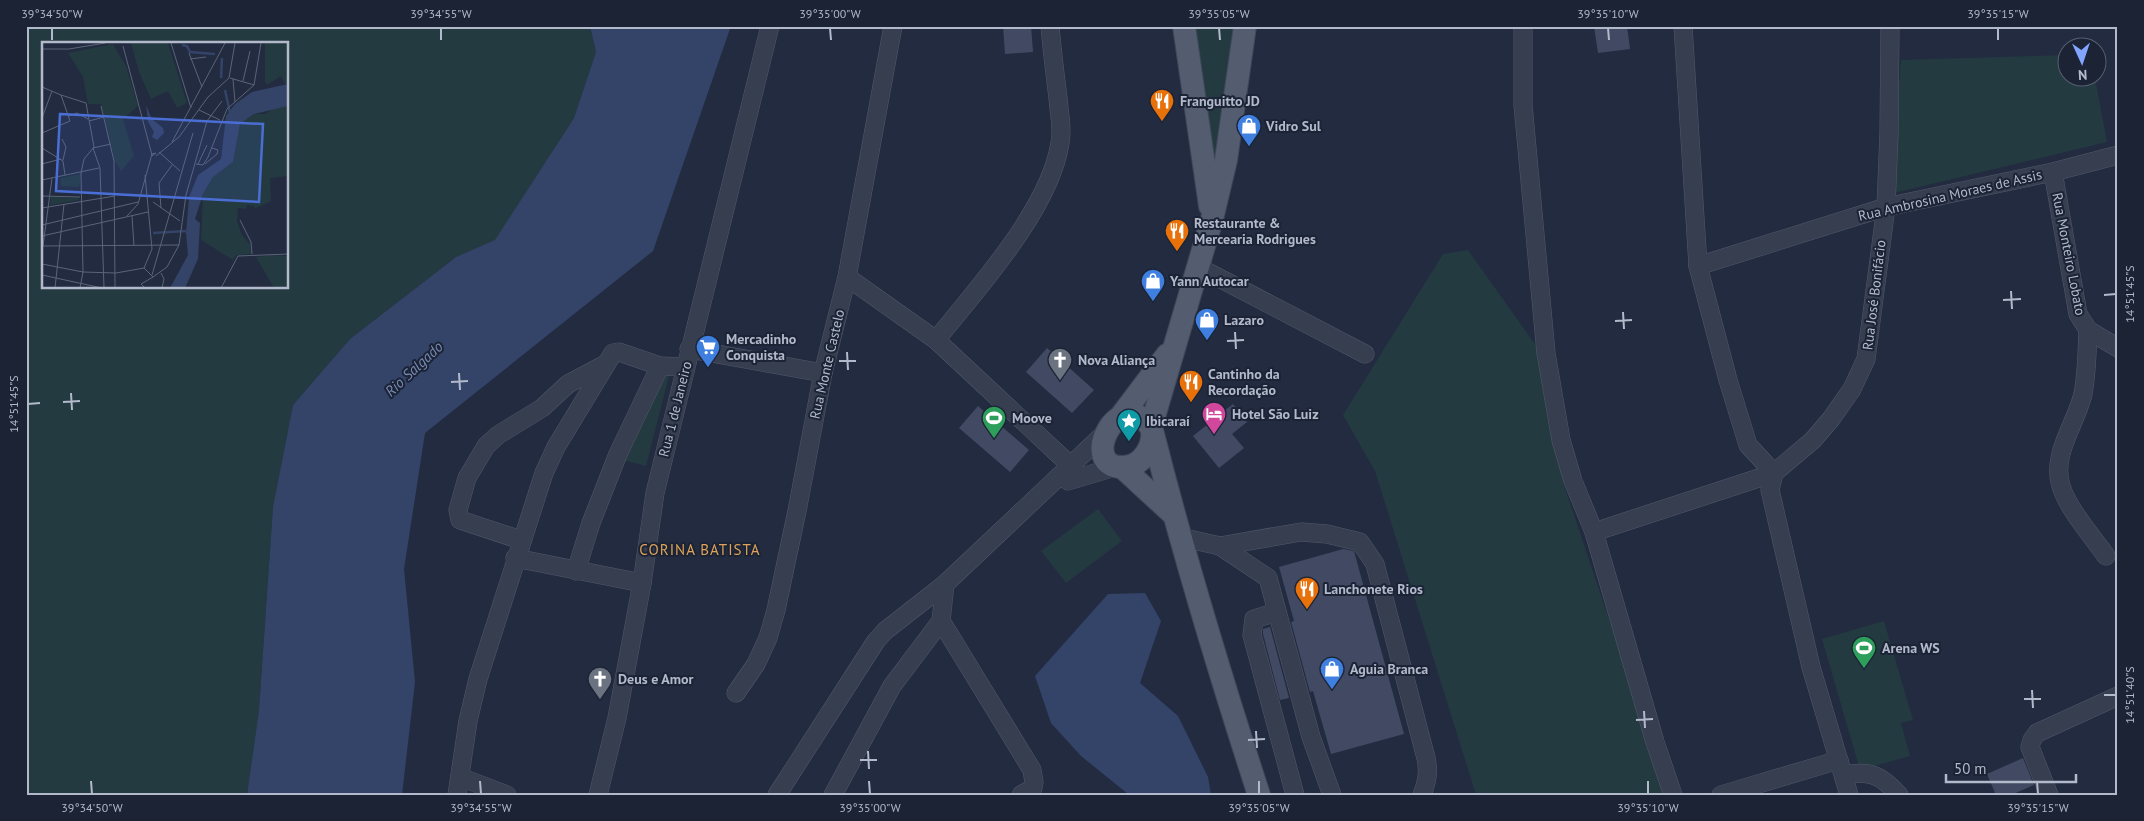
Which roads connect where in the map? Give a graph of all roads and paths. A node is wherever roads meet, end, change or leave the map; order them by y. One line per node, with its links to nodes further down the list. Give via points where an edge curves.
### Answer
1 (770, 26): 20 (street, Rua 1 de Janeiro)
2 (893, 26): 15 (street, Rua Monte Castelo)
3 (1050, 26): 17 (street, via 1060,123 1060,143 1053,168 1037,206 998,262)
4 (1184, 26): 12 (main road)
5 (1245, 26): 12 (main road, via 1233,122)
6 (1523, 26): 32 (street, via 1523,105 1546,353 1561,440 1573,481)
7 (1683, 26): 13 (street)
8 (1890, 26): 11 (street, Rua José Bonifácio)
9 (2118, 155): 10 (street, Rua Ambrosina Moraes de Assis)
10 (2053, 172): 11 (street, Rua Ambrosina Moraes de Assis); 16 (street, Rua Monteiro Lobato, via 2078,314)
11 (1886, 207): 13 (street, Rua Ambrosina Moraes de Assis); 30 (street, Rua José Bonifácio, via 1866,359 1852,389 1831,420)
12 (1212, 219): 14 (main road)
13 (1698, 266): 30 (street, via 1748,445)
14 (1198, 267): 18 (main road); 21 (street)
15 (848, 277): 17 (street); 25 (street, Rua Monte Castelo)
16 (2088, 330): 19 (street, Rua Monteiro Lobato); 36 (street, via 2082,397 2060,455 2058,472 2066,498)
17 (936, 340): 29 (street)
18 (1175, 344): 26 (main road); 27 (main road)
19 (2115, 344)
20 (689, 349): 24 (street, Rua 1 de Janeiro); 25 (street)
21 (1365, 354)
22 (604, 365): 23 (street, via 616,352); 34 (street, via 556,446); 34 (street, via 568,384 542,408 498,435 486,446 467,478 458,510 460,520)
23 (660, 366): 24 (street); 38 (street, via 618,454)
24 (685, 367): 39 (street, Rua 1 de Janeiro, via 654,493)
25 (823, 373): 43 (street, Rua Monte Castelo, via 776,610 756,664)
26 (1112, 426): 27 (main road, via 1129,415 1137,417); 28 (main road, via 1102,442 1103,455 1106,461); 29 (street)
27 (1152, 431): 28 (main road, via 1152,443 1145,454 1133,464); 31 (main road)
28 (1119, 467): 29 (street); 31 (main road)
29 (1074, 472): 40 (street, via 1046,489)
30 (1774, 474): 32 (street); 45 (street, via 1770,490 1772,500 1811,667)
31 (1173, 514): 33 (main road)
32 (1594, 532): 57 (street)
33 (1180, 537): 35 (street); 53 (main road)
34 (521, 540): 37 (street)
35 (1220, 546): 41 (street, via 1268,578); 56 (street, via 1301,532 1360,542 1375,564 1426,758 1428,775)
36 (2106, 556)
37 (515, 558): 38 (street); 46 (street, via 472,704)
38 (576, 570): 39 (street)
39 (642, 583): 49 (street, Rua 1 de Janeiro, via 617,718)
40 (945, 584): 42 (street); 50 (street, via 876,641)
41 (1277, 612): 54 (street, via 1254,619 1252,635); 55 (street, via 1311,736)
42 (941, 621): 51 (street, via 892,686); 52 (street, via 1032,770 1033,788)
43 (736, 693)
44 (2118, 696): 61 (street, via 2037,733 2032,740 2030,747)
45 (1842, 767): 58 (street); 59 (street); 60 (street, via 1869,773 1889,783)
46 (460, 777): 47 (street); 48 (street)
47 (457, 795)
48 (507, 795)
49 (598, 795)
50 (777, 795)
51 (833, 795)
52 (1021, 795)
53 (1259, 795)
54 (1295, 795)
55 (1332, 795)
56 (1422, 795)
57 (1673, 795)
58 (1721, 795)
59 (1849, 795)
60 (1899, 795)
61 (2049, 795)

